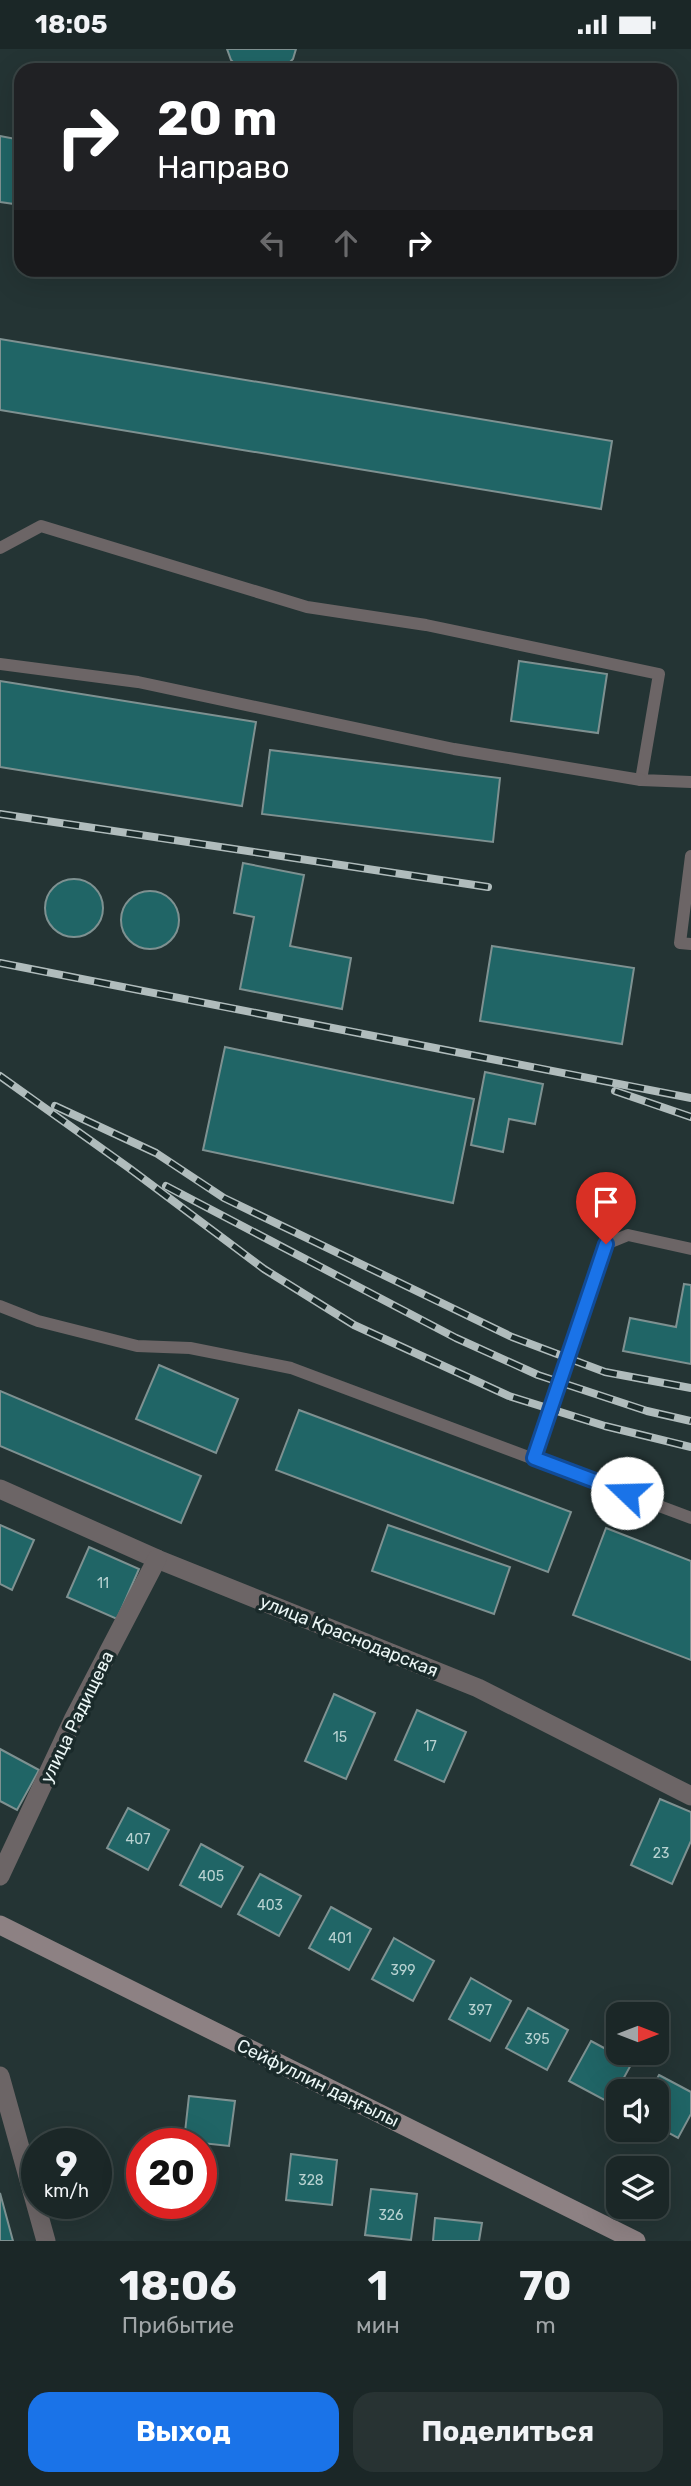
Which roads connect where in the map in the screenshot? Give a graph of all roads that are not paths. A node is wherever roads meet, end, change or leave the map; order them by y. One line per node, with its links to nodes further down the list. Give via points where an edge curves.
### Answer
1 (0, 548): 3 (lane, via 41,526 307,607 426,625 659,674)
2 (0, 664): 3 (lane, via 138,683 454,750)
3 (641, 779): 4 (lane)
4 (691, 782)
5 (691, 856): 6 (lane, via 680,943)
6 (691, 944)
7 (691, 1249): 9 (lane, via 628,1234 606,1244)
8 (0, 1306): 9 (lane, via 38,1321 137,1346 190,1348 291,1368)
9 (534, 1458): 11 (lane)
10 (0, 1489): 12 (street, улица Краснодарская)
11 (691, 1518)
12 (157, 1559): 13 (street, улица Краснодарская, via 478,1688); 14 (street, улица Радищева, via 73,1720)
13 (691, 1796)
14 (0, 1876)
15 (0, 1925): 18 (main road, Сейфуллин даңғылы)
16 (0, 2076): 17 (street)
17 (46, 2241)
18 (636, 2241)

